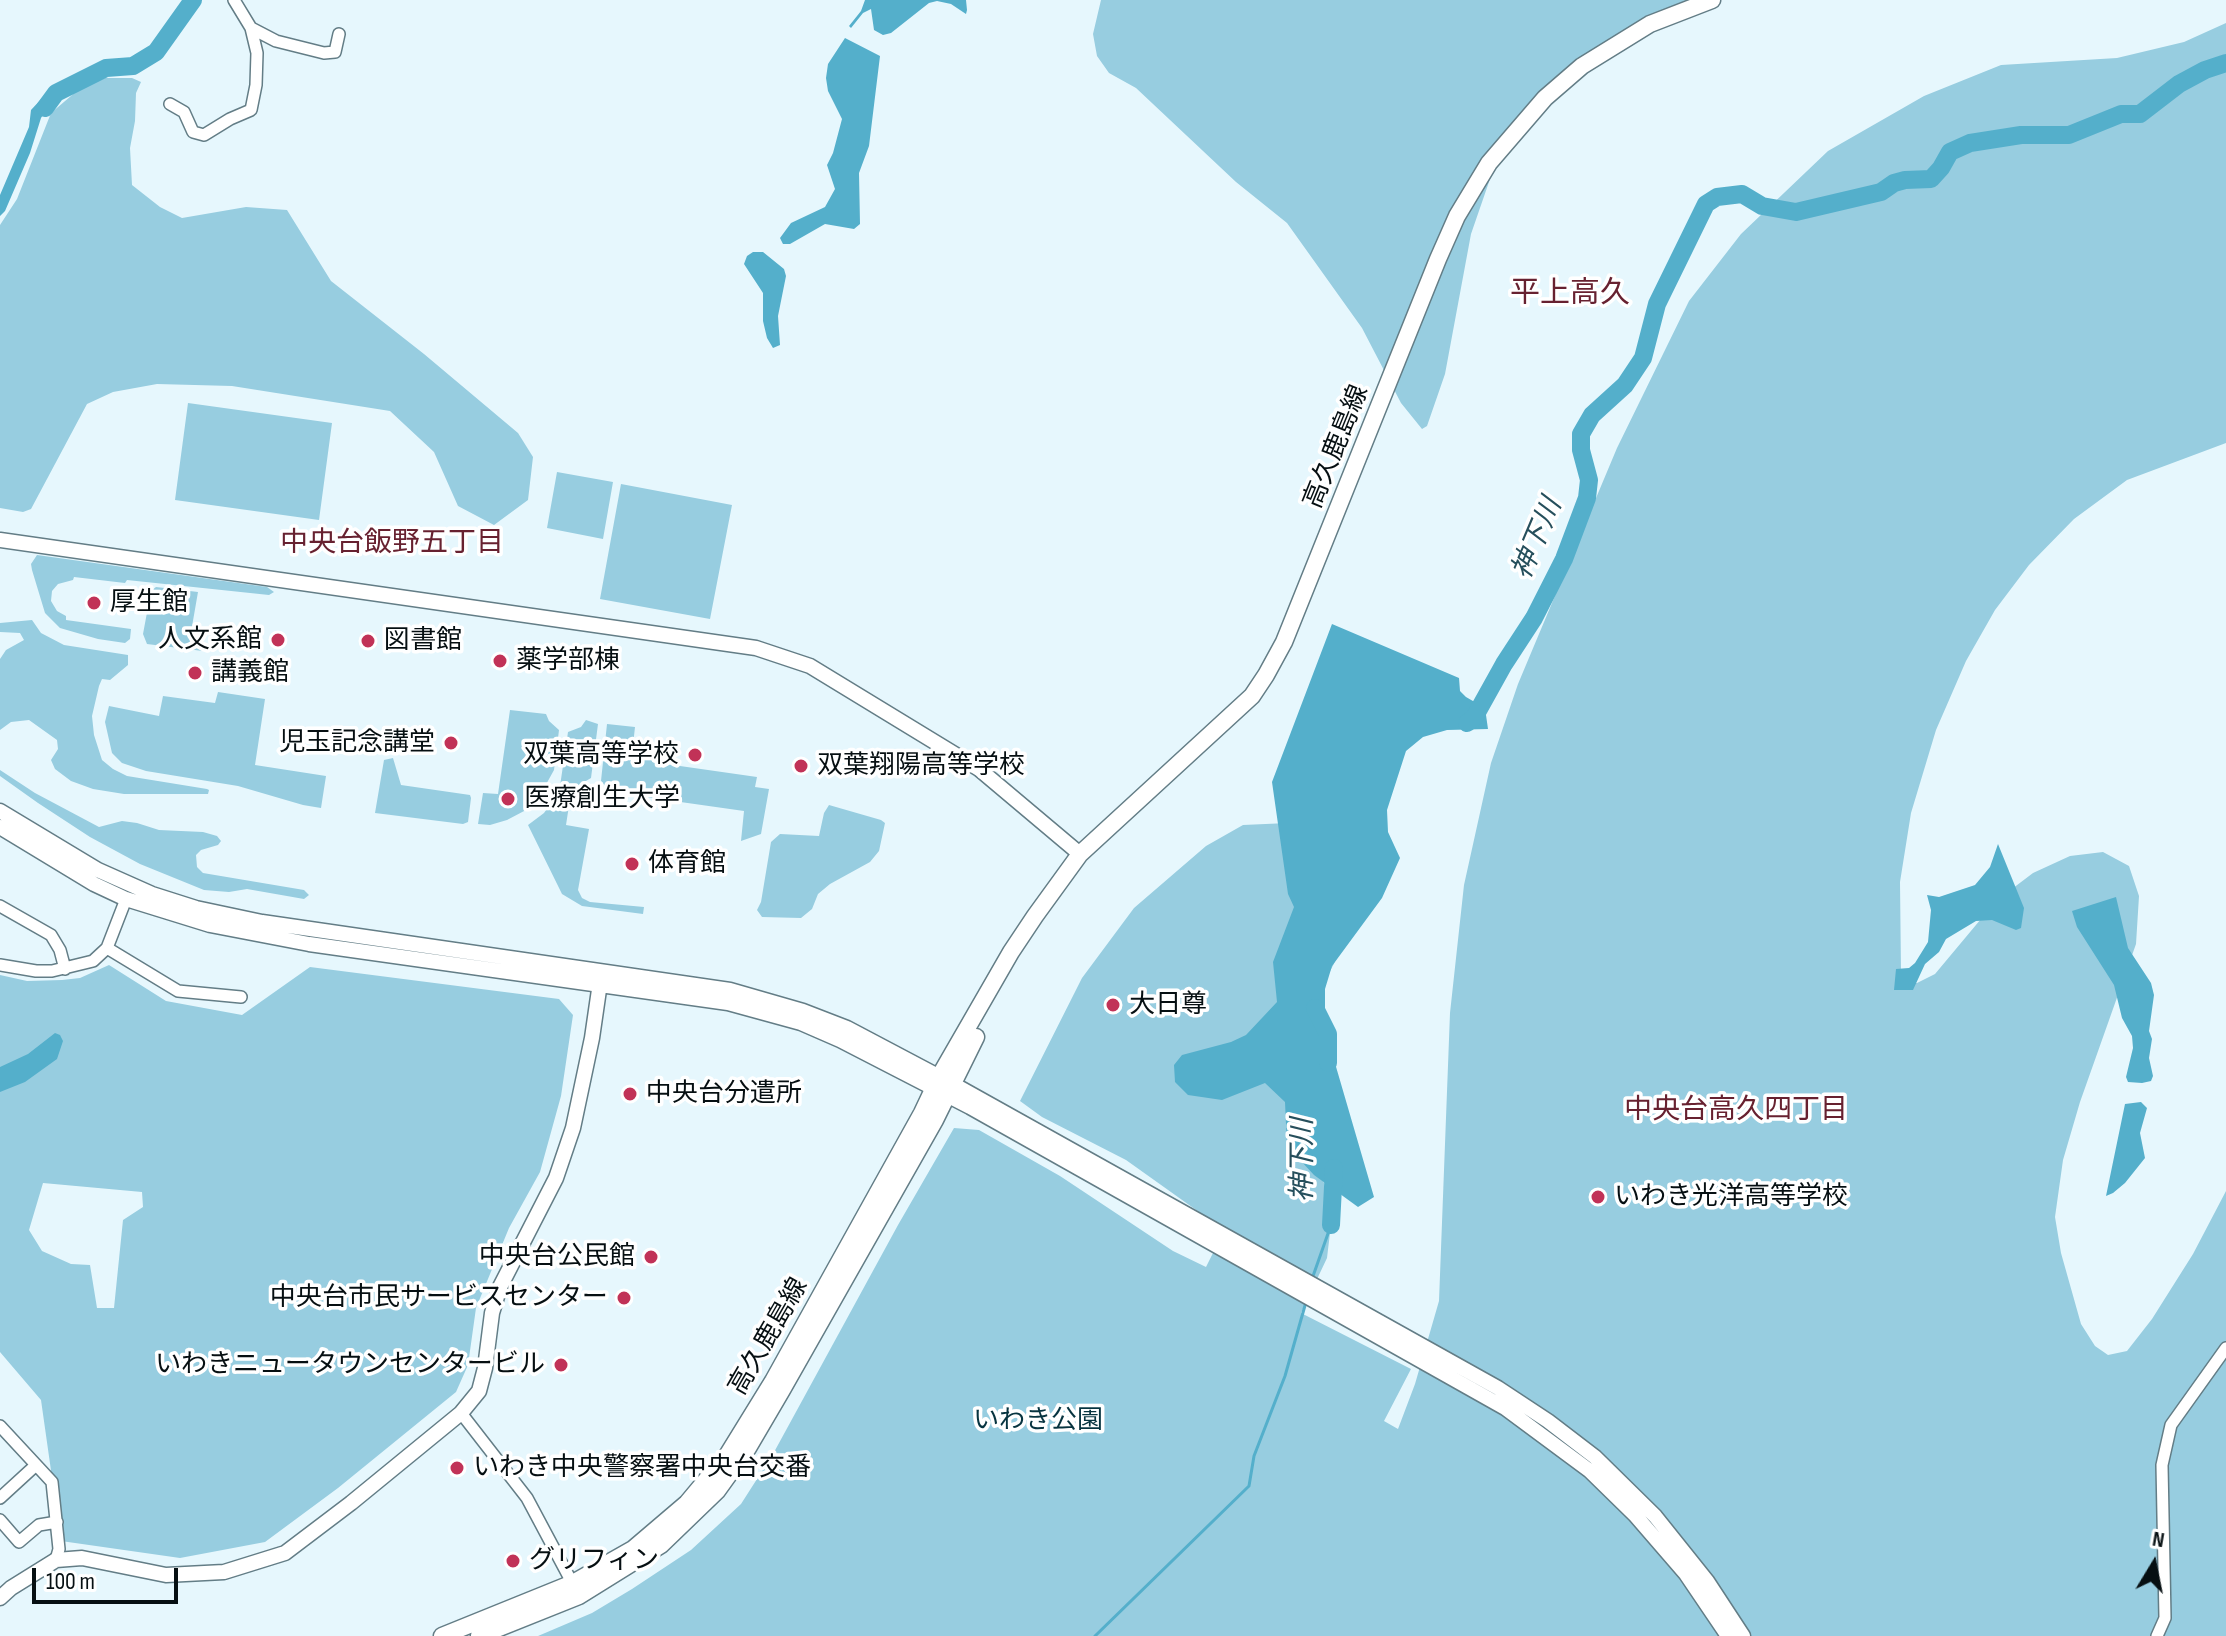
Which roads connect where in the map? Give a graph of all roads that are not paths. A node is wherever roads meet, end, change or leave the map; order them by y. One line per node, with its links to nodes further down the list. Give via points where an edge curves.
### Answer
1 (234, 0): 3 (street)
2 (1712, 0): 9 (main road, 高久鹿島線, via 1650,24 1582,66 1545,98 1489,163 1438,259 1284,642 1266,675 1252,696)
3 (251, 28): 4 (street, via 276,41 324,53 335,52); 5 (street, via 258,70 251,110 204,135 193,132 184,112)
4 (339, 34)
5 (170, 104)
6 (0, 540): 9 (street, via 756,648 810,666 979,769)
7 (0, 811): 15 (street, via 98,870 196,908)
8 (0, 827): 10 (street)
9 (1080, 854): 17 (main road, 高久鹿島線, via 1011,952)
10 (126, 899): 12 (street); 15 (street, via 210,925 309,944)
11 (0, 906): 14 (street, via 51,935)
12 (107, 948): 14 (street, via 93,961); 16 (street, via 178,991)
13 (0, 965): 14 (street)
14 (65, 969)
15 (600, 978): 17 (street, via 768,1013); 19 (street, via 573,1128 556,1178 500,1287 479,1391)
16 (241, 997)
17 (943, 1086): 24 (street, via 1498,1388 1595,1457); 27 (main road, 高久鹿島線, via 728,1454 687,1503)
18 (2226, 1348): 33 (street, via 2171,1425 2162,1465 2165,1618)
19 (461, 1413): 26 (street, via 285,1553 224,1572 166,1575 82,1558); 27 (street, via 527,1498)
20 (0, 1426): 21 (street)
21 (36, 1465): 22 (street); 25 (street, via 52,1482)
22 (0, 1498)
23 (0, 1520): 25 (street, via 19,1542 39,1525)
24 (1650, 1521): 31 (street); 32 (street, via 1707,1581)
25 (57, 1522): 26 (street)
26 (56, 1560): 28 (street)
27 (576, 1590): 29 (main road, 高久鹿島線); 30 (main road, 高久鹿島線)
28 (0, 1598)
29 (442, 1636)
30 (479, 1636)
31 (1728, 1636)
32 (1743, 1636)
33 (2157, 1636)

